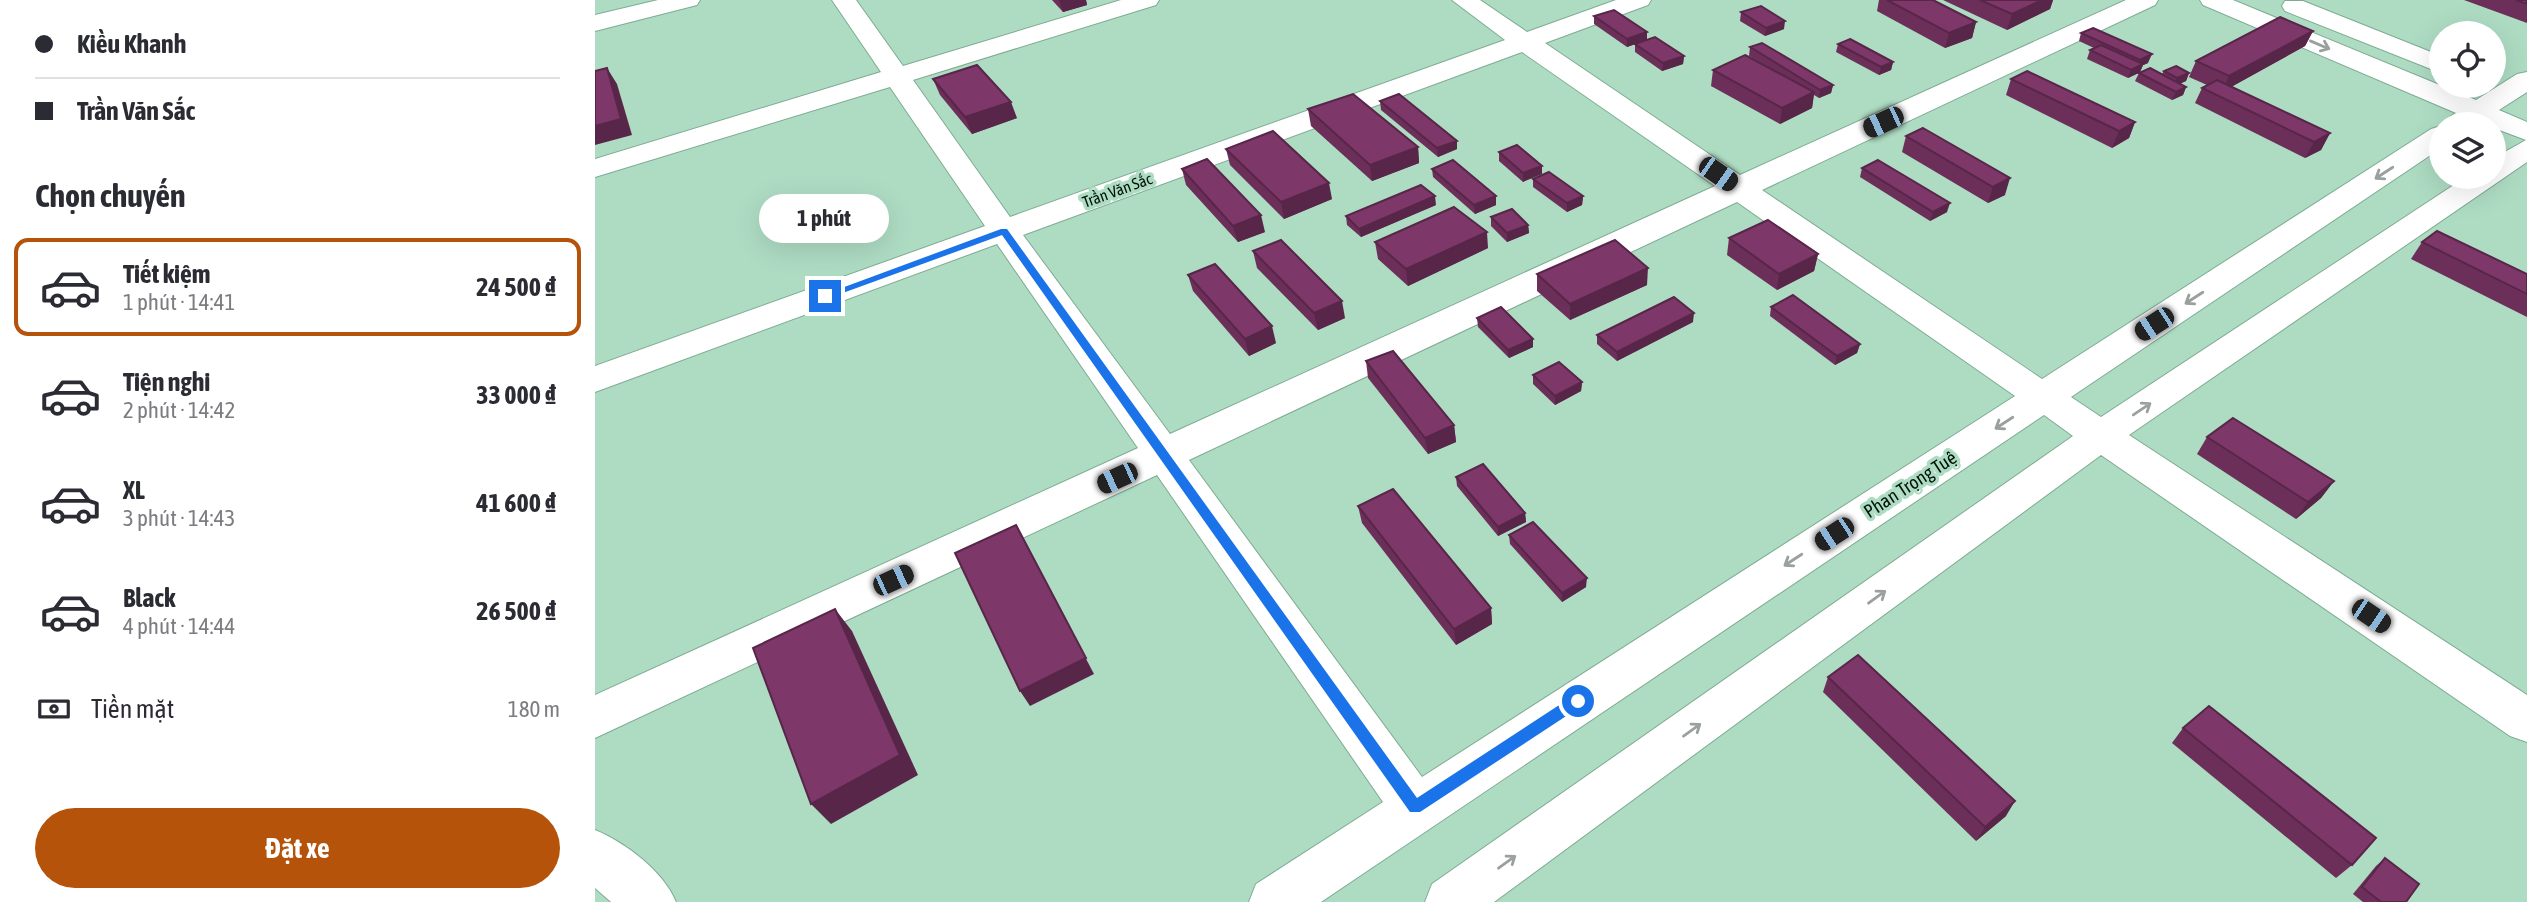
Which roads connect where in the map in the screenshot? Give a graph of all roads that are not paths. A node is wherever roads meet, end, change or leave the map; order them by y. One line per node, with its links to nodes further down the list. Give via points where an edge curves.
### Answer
1 (688, 0): 9 (street)
2 (844, 0): 12 (street)
3 (1147, 0): 12 (street)
4 (1464, 0): 10 (street)
5 (1639, 0): 10 (street, Trần Văn Sắc)
6 (2146, 0): 22 (street)
7 (2212, 0): 14 (street, one-way to 14)
8 (2278, 0): 11 (street)
9 (595, 23)
10 (1525, 42): 22 (street); 24 (street, Trần Văn Sắc)
11 (2429, 60)
12 (898, 76): 21 (street); 24 (street)
13 (2514, 89): 15 (street)
14 (2455, 112)
15 (2478, 112)
16 (2506, 127): 17 (street)
17 (2527, 132)
18 (2429, 143): 26 (street, Phan Trọng Tuệ, one-way to 26)
19 (2527, 149): 20 (street)
20 (2506, 163)
21 (595, 168)
22 (1739, 189): 26 (street); 28 (street)
23 (2468, 189): 27 (street, one-way to 23)
24 (1004, 231): 25 (street, Trần Văn Sắc); 28 (street)
25 (595, 379)
26 (2043, 397): 27 (street); 31 (street, Phan Trọng Tuệ, one-way to 31)
27 (2102, 435): 30 (street); 35 (street, one-way to 27)
28 (1166, 455): 29 (street); 31 (street)
29 (595, 717)
30 (2527, 721)
31 (1415, 807): 34 (street, Phan Trọng Tuệ)
32 (595, 855): 33 (street)
33 (650, 902)
34 (1275, 902)
35 (1451, 902)

